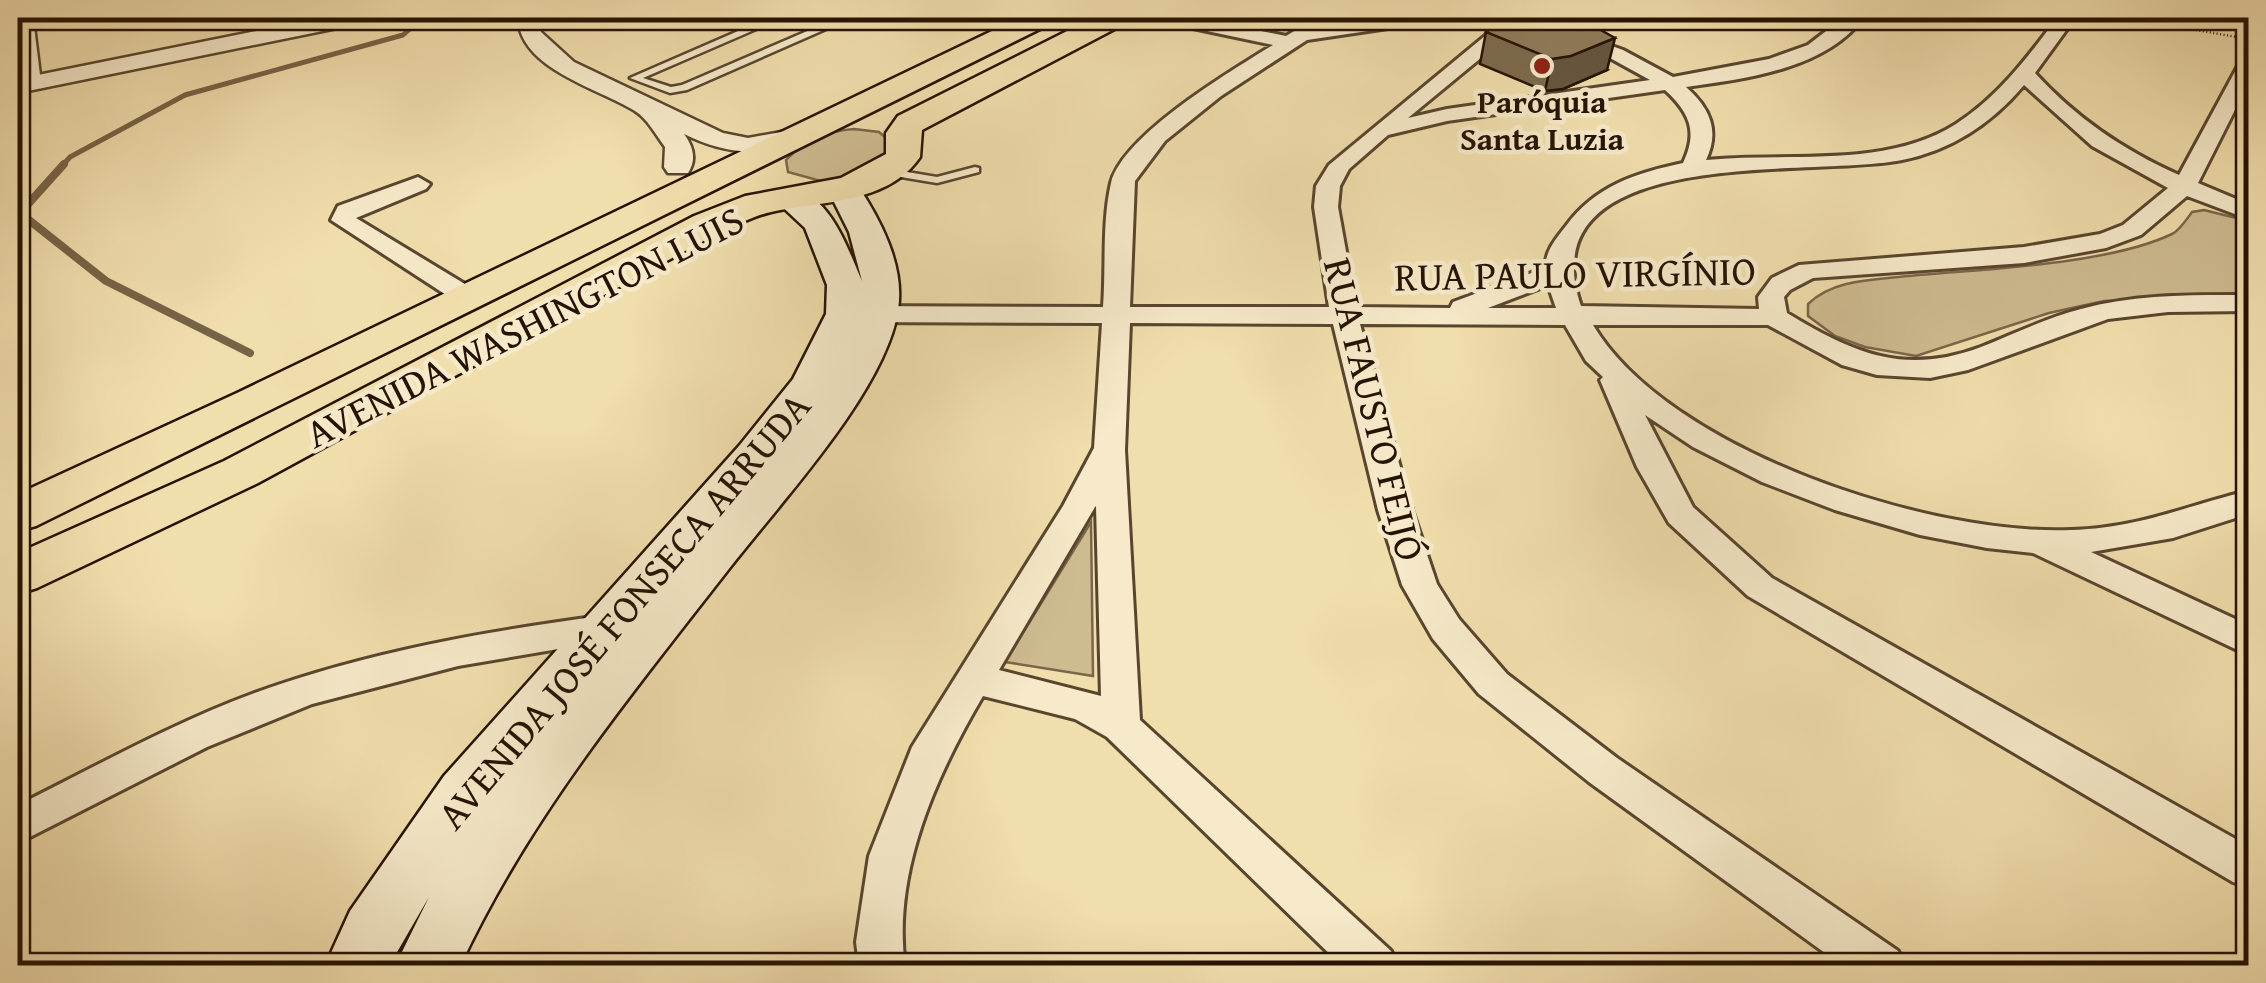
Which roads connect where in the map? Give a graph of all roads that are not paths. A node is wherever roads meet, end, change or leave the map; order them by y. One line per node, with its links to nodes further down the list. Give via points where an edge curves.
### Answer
1 (29, 18): 19 (lane)
2 (352, 18): 19 (street)
3 (529, 18): 22 (street, via 530,34 565,67)
4 (777, 18): 14 (lane); 14 (lane, via 635,78 684,88)
5 (845, 18): 14 (lane)
6 (1040, 18): 24 (main road, AVENIDA WASHINGTON LUIS)
7 (1114, 18): 26 (main road, via 924,115)
8 (1174, 18): 15 (street)
9 (1328, 18): 15 (street)
10 (1854, 18): 18 (street, via 1797,58)
11 (2066, 18): 17 (street)
12 (1384, 19): 13 (street); 15 (street)
13 (1516, 20): 18 (street, via 1592,44); 20 (street, RUA FAUSTO FEIJÓ)
14 (820, 29)
15 (1294, 40): 44 (street, via 1177,120 1131,163 1123,181)
16 (2248, 66): 35 (street, RUA PAULO VIRGÍNIO)
17 (2025, 74): 21 (street); 25 (street)
18 (1672, 84): 23 (street); 30 (street, via 1700,119 1704,136)
19 (27, 85)
20 (1435, 88): 23 (street); 27 (street, RUA FAUSTO FEIJÓ)
21 (1996, 102): 25 (street); 30 (street, via 1948,138 1903,153)
22 (648, 106): 28 (street, via 734,144); 33 (street, via 679,146)
23 (1488, 109): 27 (street)
24 (836, 117): 26 (main road, via 874,118); 28 (main road, AVENIDA WASHINGTON LUIS)
25 (2066, 119): 35 (street, via 2112,152)
26 (904, 132): 32 (main road, via 903,158)
27 (1382, 132): 43 (street, RUA FAUSTO FEIJÓ, via 1340,166 1328,186)
28 (797, 137): 29 (main road, AVENIDA WASHINGTON LUIS)
29 (756, 157): 33 (main road, AVENIDA WASHINGTON LUIS); 37 (main road, via 775,189)
30 (1692, 168): 39 (street, via 1619,190 1596,205 1560,250)
31 (974, 170): 32 (lane, via 937,180)
32 (888, 172): 36 (main road, AVENIDA WASHINGTON LUIS)
33 (690, 175): 37 (main road); 40 (main road, AVENIDA WASHINGTON LUIS, via 644,212)
34 (418, 184): 40 (street, via 347,211 343,220)
35 (2184, 187): 38 (street); 47 (street, RUA PAULO VIRGÍNIO, via 2151,218 2106,240 2024,255 1808,271 1771,297)
36 (844, 190): 37 (main road, AVENIDA WASHINGTON LUIS); 42 (main road, AVENIDA JOSÉ FONSECA ARRUDA, via 881,277)
37 (790, 199): 42 (main road, AVENIDA JOSÉ FONSECA ARRUDA, via 820,224); 53 (main road, AVENIDA WASHINGTON LUIS, via 707,224 242,472)
38 (2248, 212)
39 (1557, 273): 45 (street); 46 (street)
40 (469, 298): 51 (main road, AVENIDA WASHINGTON LUIS)
41 (2248, 303): 47 (street, via 2092,314 1935,372 1904,373 1810,340)
42 (862, 314): 44 (street, RUA PAULO VIRGÍNIO); 54 (main road, AVENIDA JOSÉ FONSECA ARRUDA, via 861,358 793,456); 55 (main road, AVENIDA JOSÉ FONSECA ARRUDA, via 796,406)
43 (1344, 314): 44 (street, RUA PAULO VIRGÍNIO); 45 (street, RUA PAULO VIRGÍNIO); 65 (street, RUA FAUSTO FEIJÓ, via 1395,510 1420,585 1446,629 1493,684 1603,770)
44 (1116, 315): 49 (street)
45 (1444, 316): 46 (street, RUA PAULO VIRGÍNIO)
46 (1572, 317): 47 (street, RUA PAULO VIRGÍNIO); 48 (street)
47 (1774, 317)
48 (1614, 377): 52 (street, via 1730,455 1792,481 1955,531); 60 (street, via 1681,515 1760,587)
49 (1110, 448): 57 (street); 58 (street)
50 (2248, 502): 52 (street, via 2164,532)
51 (18, 514)
52 (2040, 542): 56 (street)
53 (18, 575)
54 (660, 622): 55 (street); 62 (main road, AVENIDA JOSÉ FONSECA ARRUDA, via 521,800)
55 (602, 629): 59 (street, via 419,659 299,693 193,737); 61 (main road, AVENIDA JOSÉ FONSECA ARRUDA, via 464,792 372,931)
56 (2248, 641)
57 (974, 679): 58 (street, via 1085,706); 63 (street, via 932,747 891,856)
58 (1121, 726): 64 (street)
59 (18, 825)
60 (2248, 868)
61 (358, 966)
62 (427, 966)
63 (882, 966)
64 (1375, 966)
65 (1882, 966)

